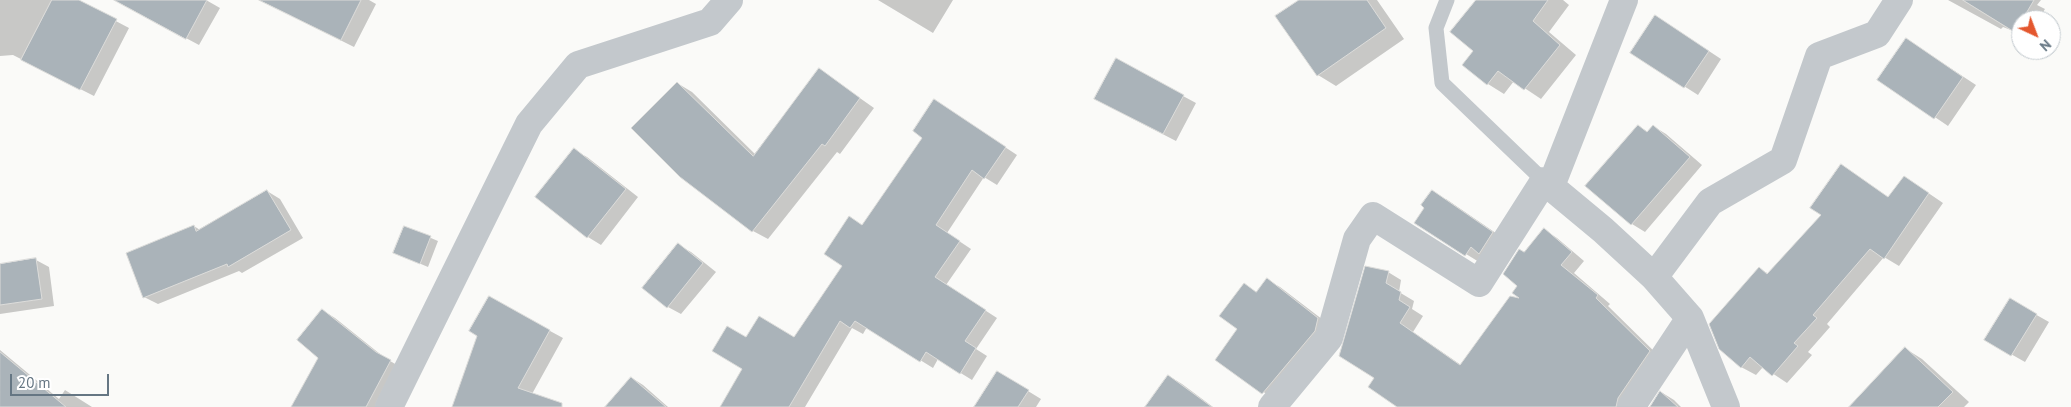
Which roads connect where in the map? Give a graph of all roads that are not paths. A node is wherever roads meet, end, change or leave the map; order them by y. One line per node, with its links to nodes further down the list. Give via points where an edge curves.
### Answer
1 (729, 0): 8 (street, via 710,22 578,65 535,116)
2 (1447, 0): 5 (lane, via 1436,28 1442,83)
3 (1624, 0): 5 (street)
4 (1900, 0): 6 (street, via 1877,34 1819,56 1783,160 1710,202)
5 (1547, 183): 6 (street); 9 (street, via 1479,283 1373,216 1357,239 1329,338)
6 (1654, 277): 7 (street)
7 (1690, 318): 10 (street); 11 (street)
8 (388, 407)
9 (1272, 407)
10 (1631, 407)
11 (1726, 407)

